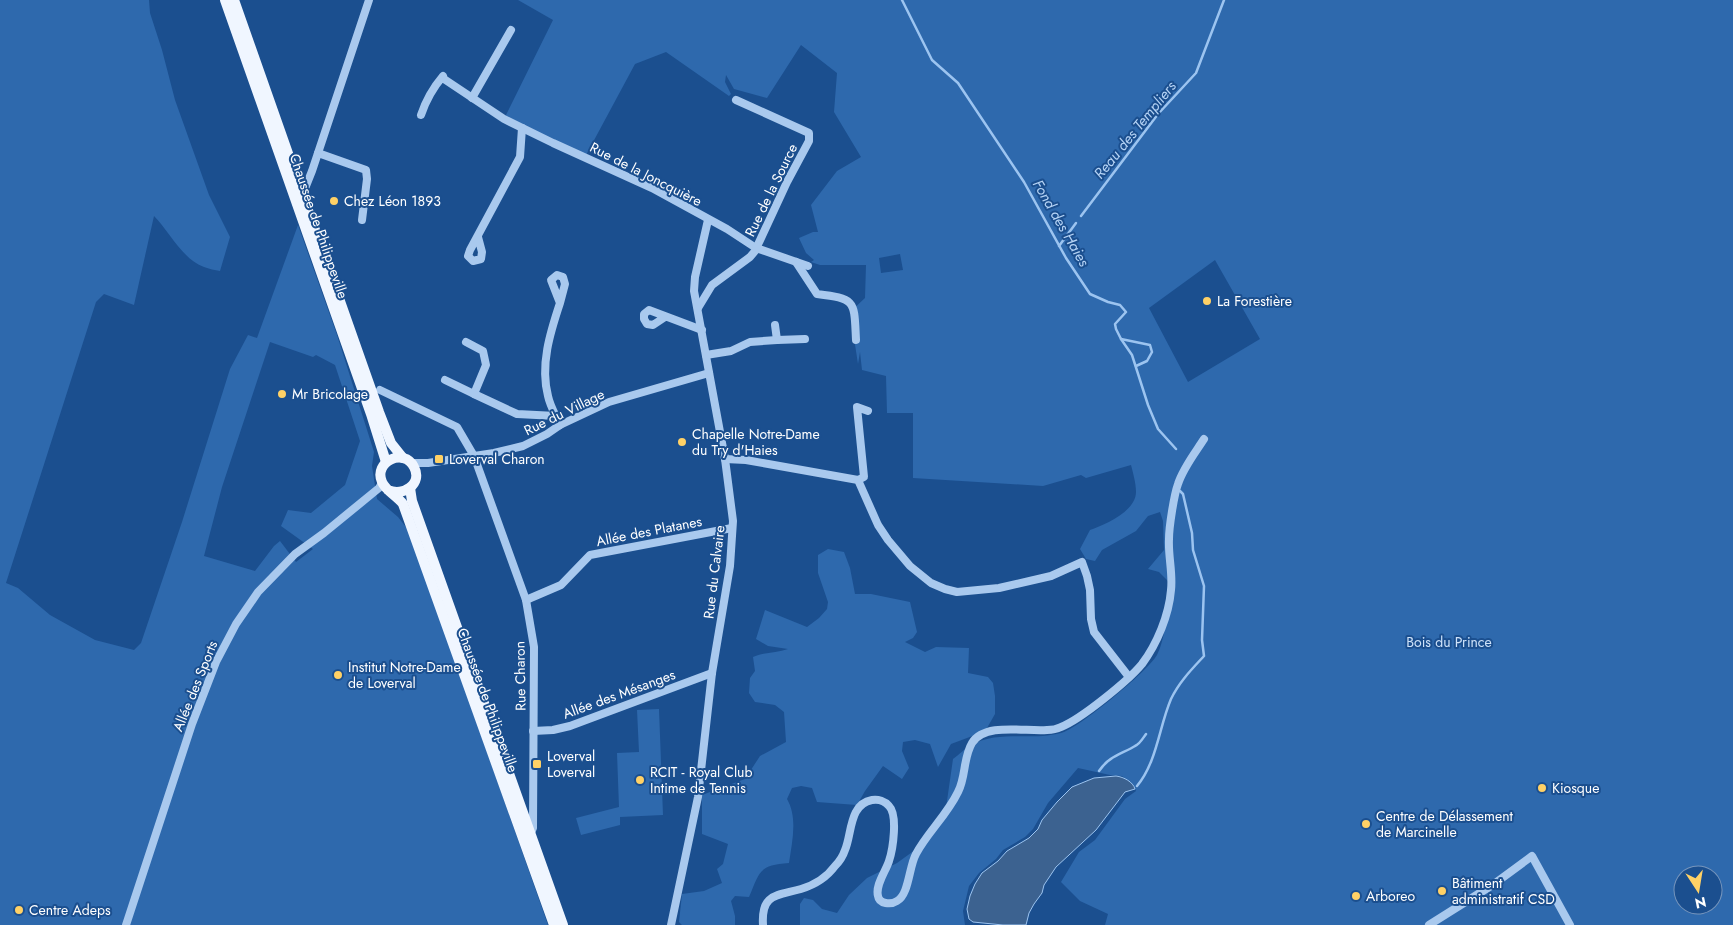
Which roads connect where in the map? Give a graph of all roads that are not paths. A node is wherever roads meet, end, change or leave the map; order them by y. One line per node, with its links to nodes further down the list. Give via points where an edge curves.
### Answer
1 (225, 0): 38 (main road, Chaussée de Philippeville)
2 (234, 0): 10 (main road, Chaussée de Philippeville)
3 (369, 0): 9 (street)
4 (511, 30): 5 (street)
5 (472, 98): 7 (street, Rue de la Joncquière, via 443,76 425,102); 8 (street, Rue de la Joncquière)
6 (736, 100): 14 (street, Rue de la Source, via 809,133 809,141)
7 (421, 116)
8 (522, 128): 12 (street, Rue de la Joncquière, via 630,176); 13 (street, via 520,157)
9 (318, 154): 10 (street); 11 (street, via 366,170)
10 (302, 192): 37 (main road, Chaussée de Philippeville, via 391,443)
11 (362, 220)
12 (708, 220): 14 (street, Rue de la Joncquière); 18 (street, Rue du Calvaire, via 695,277)
13 (478, 237)
14 (756, 248): 15 (street); 18 (street, via 750,258 712,285)
15 (796, 262): 16 (street); 24 (street, via 817,294 848,300 855,317)
16 (808, 266)
17 (560, 303): 32 (street, via 551,331 545,369 548,397)
18 (698, 308): 21 (street, Rue du Calvaire)
19 (665, 317): 21 (street)
20 (775, 325): 23 (street)
21 (702, 330): 26 (street, Rue du Calvaire)
22 (805, 339): 23 (street)
23 (777, 340): 26 (street, via 750,342 731,351)
24 (856, 340)
25 (466, 342): 30 (street, via 483,351 486,365)
26 (706, 354): 27 (street, Rue du Calvaire)
27 (709, 373): 33 (street, Rue du Village, via 609,402); 36 (street, Rue du Calvaire)
28 (445, 380): 30 (street)
29 (380, 390): 35 (street, Rue Charon, via 457,427)
30 (474, 394): 32 (street, via 517,414)
31 (868, 411): 41 (street, via 857,407 864,477)
32 (556, 416): 33 (street)
33 (560, 425): 35 (street, Rue du Village, via 523,446)
34 (1204, 439): 47 (street, via 1178,483 1168,540 1172,585 1167,612 1151,650)
35 (474, 456): 39 (street, Rue du Village); 45 (street, Rue Charon)
36 (725, 459): 41 (street); 44 (street, Rue du Calvaire)
37 (407, 460): 38 (main road, via 394,458); 39 (street, Rue du Village); 40 (main road)
38 (386, 462): 42 (main road, via 380,471)
39 (428, 463): 40 (street)
40 (416, 474): 43 (main road)
41 (858, 480): 47 (street, via 888,540 910,566 945,590 1000,588 1051,576 1082,562 1088,576 1094,632)
42 (385, 486): 43 (main road, via 392,492); 50 (main road, Chaussée de Philippeville, via 403,504); 51 (street, Allée des Sports, via 294,554 258,592 236,624 216,662 192,724)
43 (410, 488): 49 (main road, Chaussée de Philippeville)
44 (732, 528): 45 (street, Allée des Platanes, via 590,554 561,585); 46 (street, Rue du Calvaire, via 730,566)
45 (526, 600): 48 (street, Rue Charon, via 534,648)
46 (712, 673): 48 (street, Allée des Mésanges, via 570,726); 54 (street, Rue du Calvaire, via 698,797)
47 (1129, 677): 55 (street, via 1060,728 991,731 974,740 958,793 915,855 904,891 897,901 885,903 878,896 878,887 890,858 892,811 883,802 868,801 855,812 845,850 834,868 811,885 783,892 767,902)
48 (533, 731): 49 (street, Rue Charon)
49 (531, 834): 50 (street, Rue Charon); 53 (main road, Chaussée de Philippeville)
50 (526, 845): 52 (main road, Chaussée de Philippeville)
51 (126, 925)
52 (554, 925)
53 (563, 925)
54 (671, 925)
55 (763, 925)
56 (1429, 925): 57 (street, via 1532,856)
57 (1570, 925)

